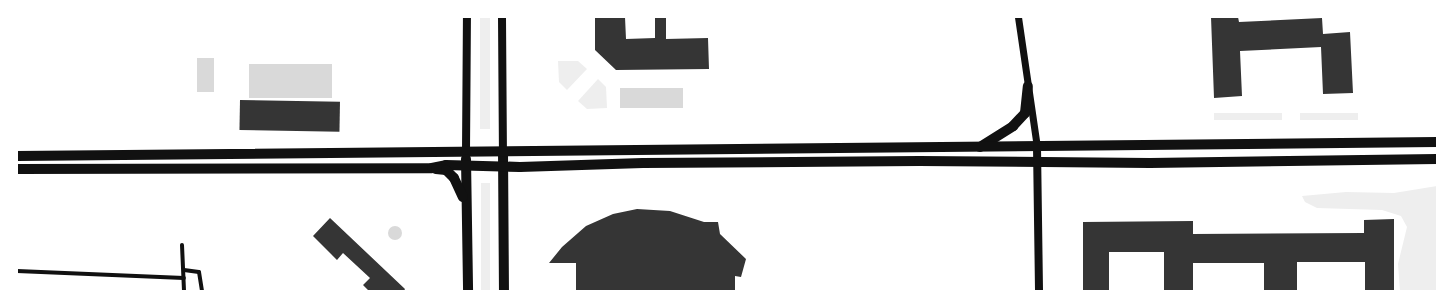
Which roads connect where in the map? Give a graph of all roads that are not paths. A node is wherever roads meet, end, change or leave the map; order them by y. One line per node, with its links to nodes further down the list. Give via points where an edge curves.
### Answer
1 (467, 17): 8 (main road)
2 (502, 17): 9 (main road)
3 (1018, 17): 4 (street)
4 (1028, 86): 6 (main road, via 1025,113 1013,126); 7 (street)
5 (1437, 142): 7 (main road)
6 (980, 147): 7 (main road); 9 (main road)
7 (1037, 147): 12 (main road)
8 (466, 152): 9 (main road); 10 (main road); 13 (main road)
9 (502, 152): 14 (main road)
10 (17, 156)
11 (1437, 159): 12 (main road)
12 (1039, 163): 14 (main road, via 912,161); 26 (main road)
13 (465, 165): 14 (main road); 16 (main road); 17 (main road)
14 (502, 166): 25 (main road)
15 (17, 168): 16 (main road)
16 (432, 168): 17 (main road, via 446,170 454,178)
17 (466, 202): 24 (main road)
18 (182, 245): 19 (street)
19 (184, 270): 21 (street); 23 (street, via 199,272)
20 (17, 271): 21 (street)
21 (184, 278): 22 (street)
22 (184, 291)
23 (202, 291)
24 (468, 291)
25 (504, 291)
26 (1039, 291)

